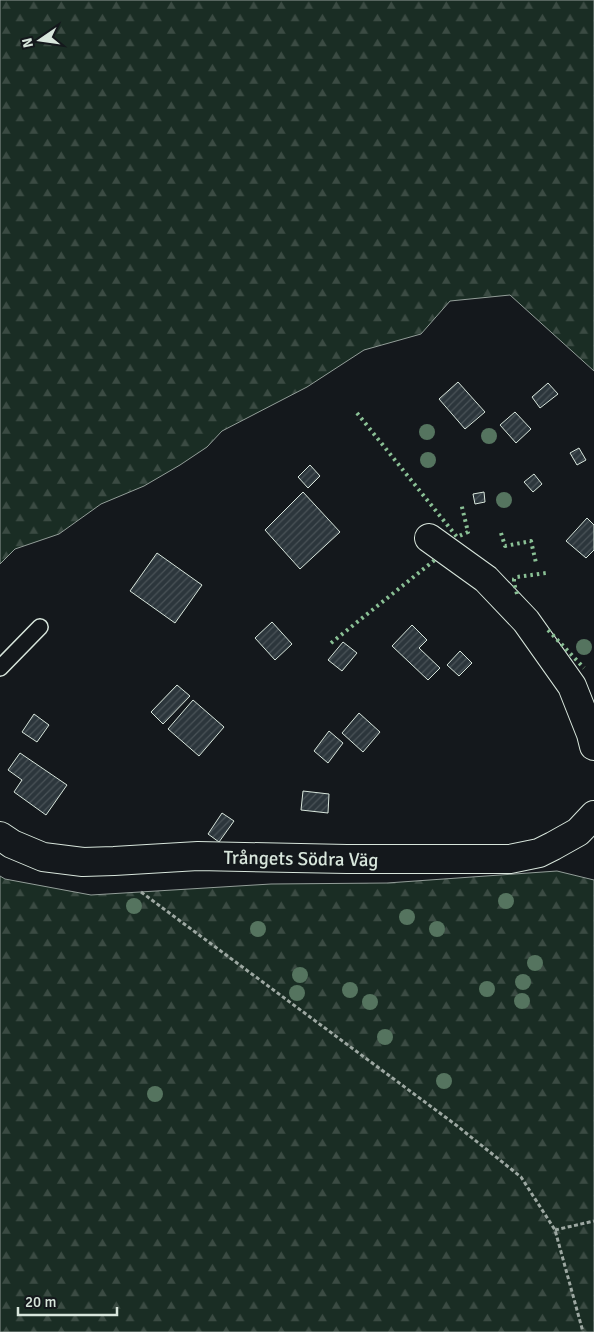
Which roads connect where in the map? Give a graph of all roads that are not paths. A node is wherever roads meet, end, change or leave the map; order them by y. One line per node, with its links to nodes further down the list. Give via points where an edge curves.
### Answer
1 (429, 538): 4 (street, via 486,579 526,621 572,686)
2 (40, 627): 3 (lane)
3 (0, 668)
4 (594, 746)
5 (594, 815): 6 (street, Trångets Södra Väg, via 578,832 553,846 539,853 510,859 198,856 83,862 43,857)
6 (0, 836)

